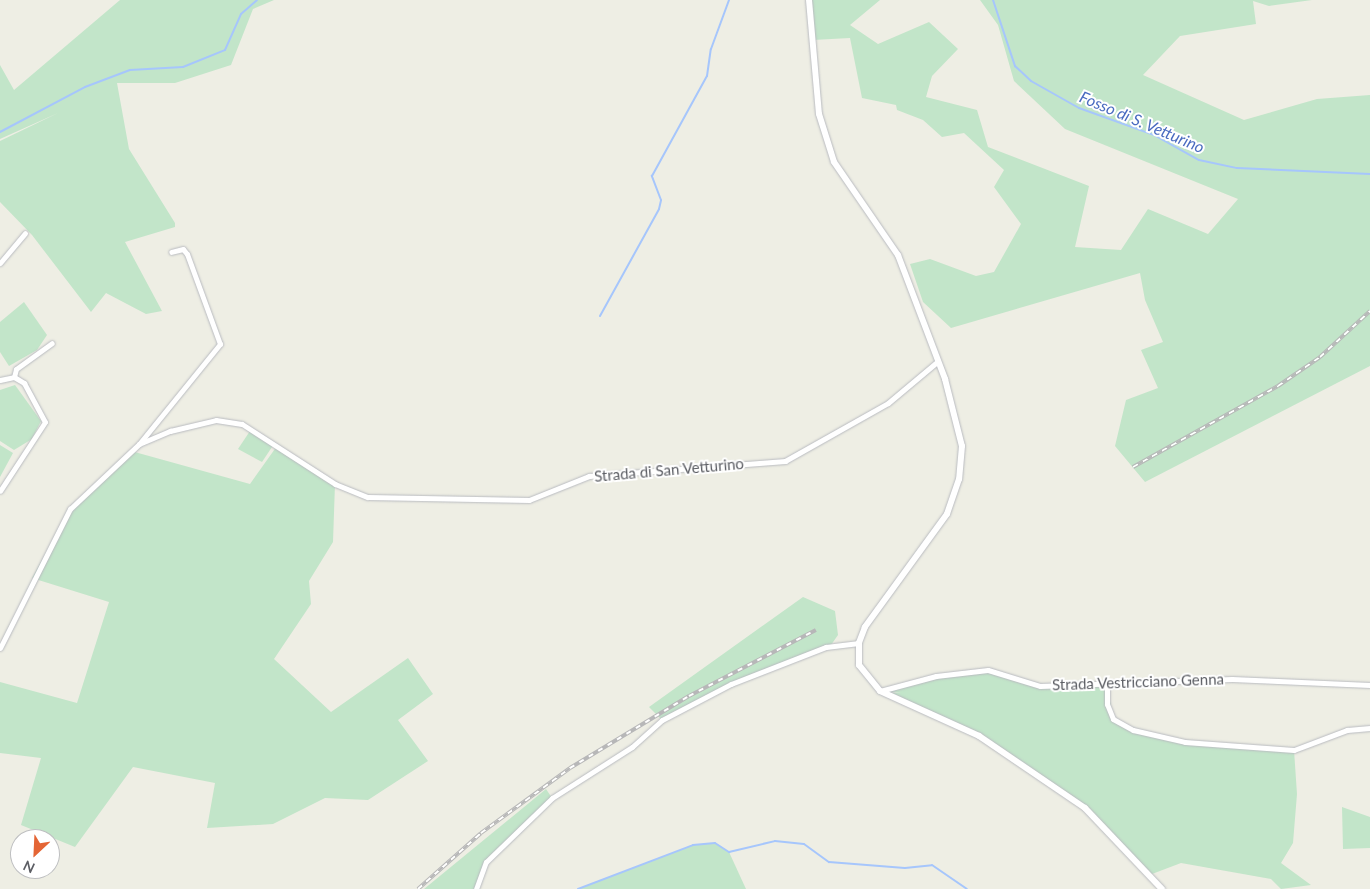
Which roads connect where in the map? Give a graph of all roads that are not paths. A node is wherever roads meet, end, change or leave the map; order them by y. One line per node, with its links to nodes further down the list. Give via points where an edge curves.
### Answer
1 (809, 0): 6 (street, via 819,114 834,162 898,255)
2 (26, 233): 4 (street)
3 (171, 252): 9 (street, via 183,249 187,254 220,344)
4 (0, 263)
5 (52, 344): 7 (street, via 16,369)
6 (938, 361): 9 (street, Strada di San Vetturino, via 888,403 786,461 589,476 528,500 368,497 334,484 252,428 230,420 170,431); 11 (street, via 959,430 959,479 946,514)
7 (14, 377): 8 (street); 10 (street, via 24,383 46,422)
8 (0, 380)
9 (139, 444): 12 (street, Strada di San Vetturino, via 70,509)
10 (0, 491)
11 (859, 643): 15 (street, via 860,665); 17 (street, via 826,646 731,684 662,720 632,747 552,798 486,862)
12 (0, 648)
13 (1107, 684): 14 (street, Strada Vestricciano Genna, via 1232,679); 15 (street, Strada Vestricciano Genna, via 1040,686 988,670 936,676); 16 (street, via 1107,704 1113,719 1133,730 1185,742 1294,750 1347,730)
14 (1370, 685)
15 (880, 691): 18 (street, via 979,736 1028,766 1085,808)
16 (1370, 728)
17 (476, 889)
18 (1162, 889)

